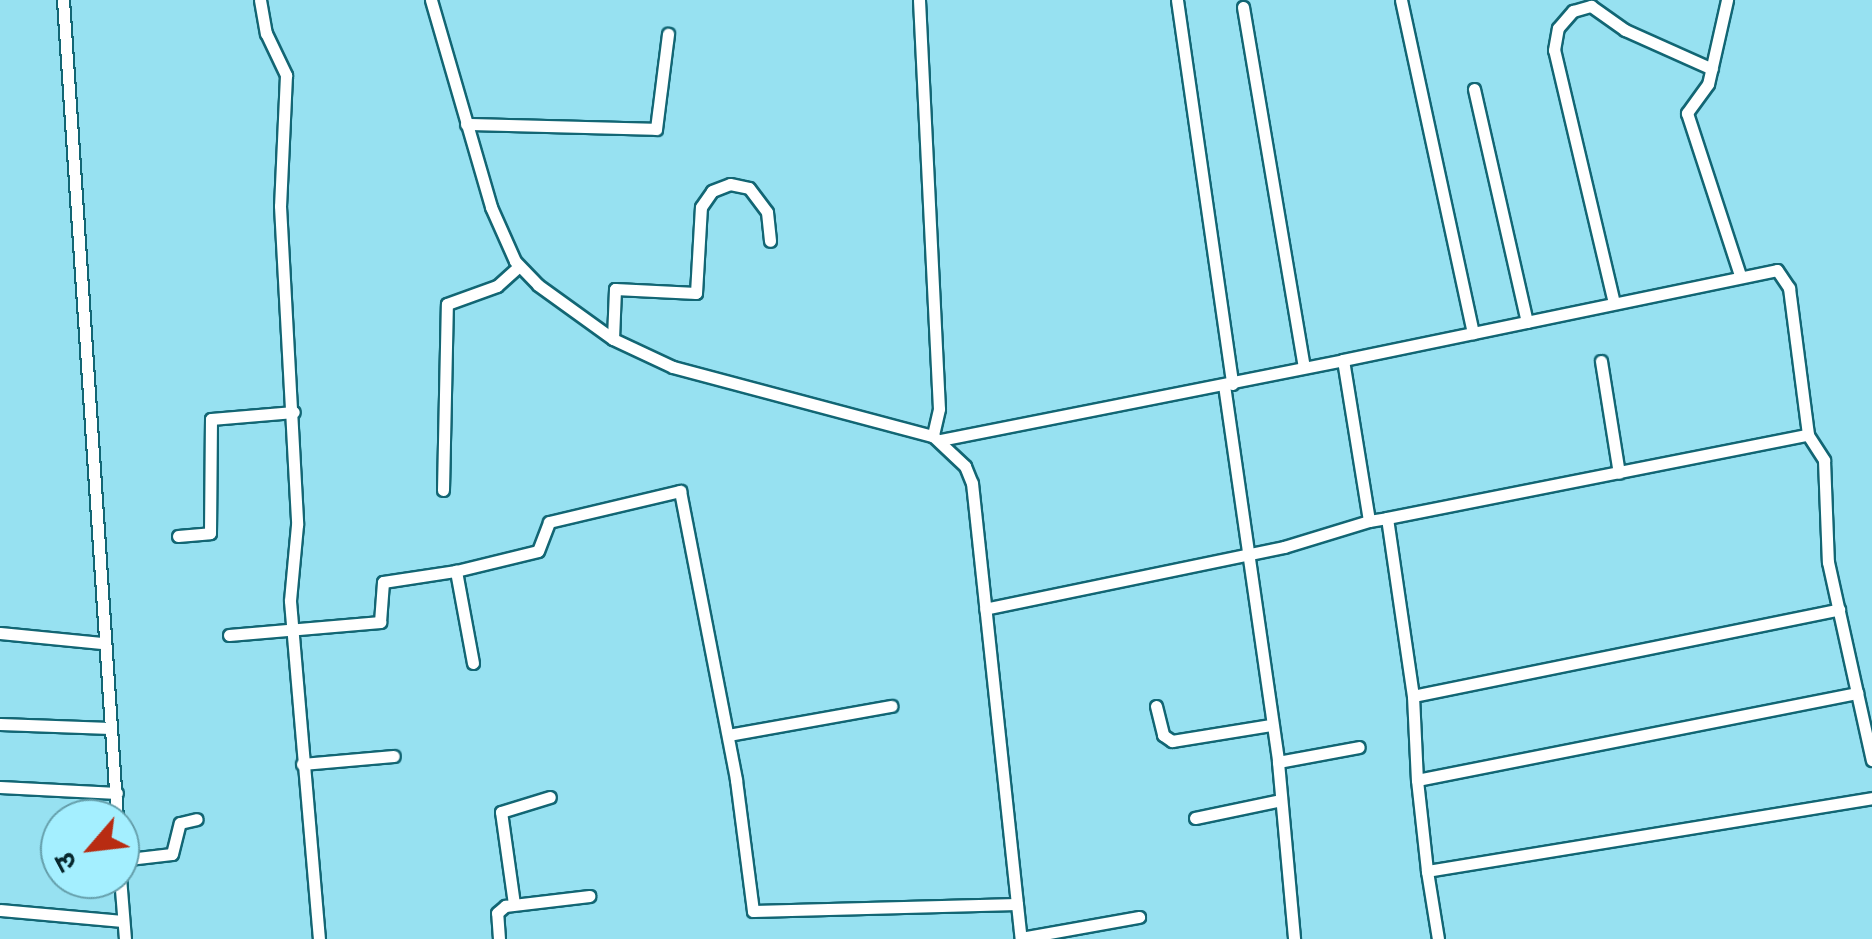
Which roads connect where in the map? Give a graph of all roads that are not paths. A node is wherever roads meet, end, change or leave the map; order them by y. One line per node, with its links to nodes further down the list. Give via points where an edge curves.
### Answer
1 (63, 0): 39 (street)
2 (260, 0): 24 (street, via 266,33 286,75 280,206)
3 (431, 0): 12 (street)
4 (919, 0): 26 (street)
5 (1177, 0): 23 (street)
6 (1400, 0): 18 (street)
7 (1727, 0): 10 (street)
8 (1243, 6): 22 (street)
9 (668, 34): 12 (street, via 656,129)
10 (1712, 70): 15 (street, via 1688,118); 16 (street, via 1590,6 1573,11 1558,28 1554,50)
11 (1474, 89): 17 (street)
12 (466, 124): 14 (street, via 491,208)
13 (770, 242): 19 (street, via 767,212 750,188 712,191 701,208 696,293 614,289)
14 (518, 267): 19 (street); 28 (street, via 497,286 447,304)
15 (1740, 275): 16 (street); 25 (street, via 1770,269 1787,280)
16 (1614, 303): 17 (street)
17 (1527, 322): 18 (street)
18 (1473, 333): 20 (street)
19 (612, 339): 26 (street, via 672,368)
20 (1343, 360): 22 (street); 30 (street)
21 (1601, 361): 27 (street)
22 (1304, 367): 23 (street)
23 (1228, 384): 26 (street); 32 (street)
24 (294, 412): 31 (street, via 211,419 210,533); 36 (street)
25 (1808, 435): 27 (street); 35 (street, via 1824,460 1827,548)
26 (936, 438): 34 (street, via 972,484)
27 (1618, 473): 29 (street)
28 (443, 490)
29 (1387, 518): 30 (street); 42 (street)
30 (1368, 521): 32 (street)
31 (178, 536)
32 (1250, 552): 34 (street); 46 (street)
33 (456, 571): 36 (street, via 383,582 380,622); 40 (street); 48 (street, via 538,551 548,522 680,491)
34 (985, 608): 68 (street)
35 (1839, 608): 41 (street); 42 (street)
36 (292, 630): 38 (street); 53 (street)
37 (0, 633): 39 (street)
38 (229, 635)
39 (102, 643): 47 (street)
40 (473, 663)
41 (1857, 693): 51 (street); 54 (street)
42 (1413, 696): 54 (street)
43 (891, 706): 48 (street)
44 (1156, 706): 46 (street, via 1163,735 1172,741)
45 (0, 724): 47 (street)
46 (1271, 725): 52 (street)
47 (110, 728): 56 (street)
48 (728, 734): 68 (street, via 748,898 756,914)
49 (1359, 746): 52 (street)
50 (394, 756): 53 (street)
51 (1872, 760)
52 (1278, 762): 60 (street)
53 (302, 764): 74 (street)
54 (1418, 780): 64 (street)
55 (0, 787): 56 (street)
56 (116, 793): 59 (street)
57 (550, 798): 67 (street, via 501,812)
58 (1872, 798): 64 (street)
59 (116, 799)
60 (1281, 800): 61 (street); 76 (street)
61 (1195, 818)
62 (197, 819): 63 (street, via 178,825 172,854)
63 (140, 858)
64 (1427, 870): 77 (street)
65 (589, 896): 67 (street)
66 (122, 899): 71 (street)
67 (514, 904): 75 (street, via 497,913)
68 (1017, 904): 72 (street)
69 (0, 910): 71 (street)
70 (1139, 917): 72 (street)
71 (123, 921): 73 (street)
72 (1021, 938)
73 (125, 939)
74 (319, 939)
75 (498, 939)
76 (1294, 939)
77 (1438, 939)

